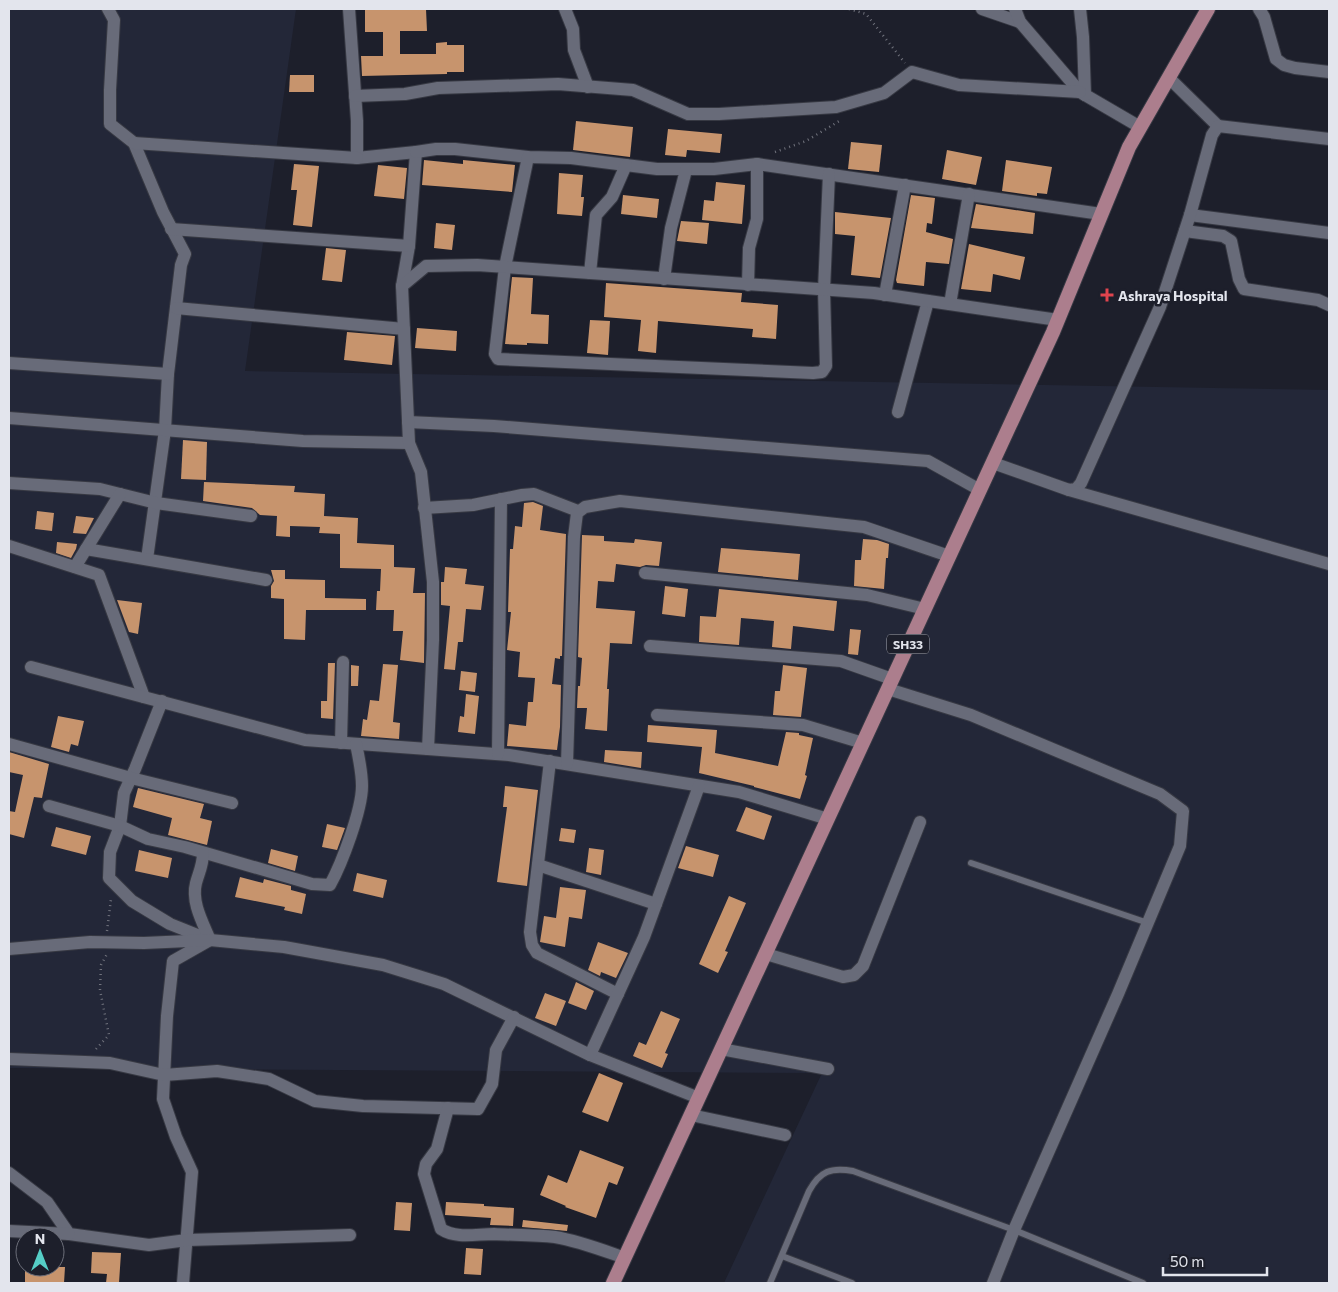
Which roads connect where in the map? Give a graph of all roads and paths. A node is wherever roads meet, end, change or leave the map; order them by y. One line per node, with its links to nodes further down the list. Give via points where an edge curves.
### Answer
1 (108, 9): 21 (street, via 114,20 110,124)
2 (349, 9): 16 (street)
3 (565, 9): 14 (street, via 573,29 574,50)
4 (849, 9): 11 (path, via 866,14)
5 (982, 9): 10 (street)
6 (1015, 9): 10 (street)
7 (1080, 9): 15 (street)
8 (1208, 9): 13 (main road, SH33)
9 (1259, 9): 12 (street, via 1276,59 1295,68)
10 (1020, 22): 15 (street)
11 (912, 72): 15 (street, via 959,85); 17 (street, via 884,92)
12 (1329, 72)
13 (1169, 78): 18 (street); 19 (main road, SH33)
14 (588, 87): 16 (street, via 558,84 438,88 405,94); 17 (street, via 634,90 688,114)
15 (1083, 93): 19 (street)
16 (355, 96): 24 (street)
17 (836, 107): 25 (path, via 841,120)
18 (1218, 126): 20 (street); 32 (street, via 1212,134)
19 (1140, 127): 31 (main road, SH33)
20 (1329, 140)
21 (134, 143): 24 (street); 33 (street)
22 (416, 152): 23 (street, via 455,149); 24 (street); 36 (street)
23 (528, 157): 26 (street, via 571,158); 37 (street)
24 (357, 158)
25 (757, 164): 27 (street); 28 (street); 40 (street, via 757,219 749,248)
26 (626, 165): 27 (street); 38 (street, via 612,197 596,215)
27 (686, 170): 39 (street, via 671,228)
28 (829, 174): 29 (street); 42 (street)
29 (904, 185): 30 (street); 43 (street)
30 (968, 194): 31 (street); 45 (street)
31 (1102, 214): 48 (main road, SH33)
32 (1190, 215): 34 (street); 35 (street)
33 (171, 229): 36 (street); 47 (street, via 185,254)
34 (1185, 231): 46 (street, via 1223,236 1232,242 1244,289 1318,300); 60 (street, via 1160,307 1081,483)
35 (1329, 233)
36 (409, 246): 41 (street)
37 (505, 267): 38 (street); 41 (street, via 426,266); 42 (street, via 495,354 498,360 822,372 826,366)
38 (590, 273): 39 (street)
39 (664, 279): 40 (street)
40 (748, 285): 42 (street)
41 (402, 286): 49 (street)
42 (824, 290): 43 (street)
43 (885, 295): 44 (street)
44 (928, 301): 45 (street); 52 (street)
45 (950, 304): 48 (street)
46 (1329, 305)
47 (176, 308): 49 (street); 51 (street)
48 (1058, 320): 57 (main road, SH33)
49 (404, 329): 54 (street)
50 (9, 363): 51 (street)
51 (168, 374): 55 (street)
52 (898, 412)
53 (9, 418): 55 (street)
54 (408, 422): 56 (street); 59 (street, via 928,461)
55 (165, 430): 56 (street, via 303,441); 63 (street)
56 (409, 443): 64 (street, via 420,472)
57 (993, 463): 59 (main road, SH33); 60 (street)
58 (9, 483): 61 (street, via 100,489)
59 (980, 490): 69 (main road, SH33)
60 (1069, 490): 71 (street)
61 (120, 494): 63 (street); 68 (street)
62 (501, 499): 64 (street, via 473,505); 65 (street, via 534,494); 88 (street)
63 (156, 503): 66 (street); 70 (street)
64 (424, 508): 87 (street, via 433,582)
65 (578, 511): 69 (street, via 620,501 864,527); 90 (street, via 574,537)
66 (251, 516)
67 (9, 546): 72 (street)
68 (86, 549): 70 (street); 72 (street)
69 (949, 556): 75 (main road, SH33)
70 (146, 559): 74 (street)
71 (1329, 564)
72 (75, 567): 80 (street, via 99,575)
73 (645, 573): 75 (street, via 867,595)
74 (266, 580)
75 (925, 609): 79 (main road, SH33)
76 (650, 646): 79 (street, via 841,662)
77 (343, 662): 83 (street)
78 (31, 666): 80 (street)
79 (890, 684): 84 (main road, SH33); 103 (street, via 1160,794 1183,811 1180,846)
80 (144, 697): 81 (street)
81 (162, 701): 83 (street, via 305,740); 91 (street)
82 (658, 715): 84 (street, via 803,725)
83 (341, 743): 86 (street)
84 (863, 743): 95 (main road, SH33)
85 (9, 744): 91 (street)
86 (356, 744): 87 (street); 98 (street, via 362,775 360,806 330,884 312,884)
87 (428, 749): 88 (street)
88 (498, 754): 89 (street)
89 (550, 761): 90 (street); 100 (street)
90 (567, 764): 92 (street)
91 (131, 778): 93 (street); 97 (street, via 124,793)
92 (699, 786): 95 (street, via 739,792); 102 (street)
93 (232, 803)
94 (49, 806): 97 (street)
95 (828, 819): 107 (main road, SH33)
96 (920, 822): 107 (street, via 863,966 854,975 843,977)
97 (120, 826): 98 (street, via 148,839); 101 (street, via 110,852)
98 (203, 853): 104 (street, via 203,864 195,885 197,910)
99 (972, 863): 103 (lane)
100 (538, 865): 102 (street); 108 (street, via 530,932 532,945 537,953)
101 (109, 878): 104 (street, via 132,901 170,924); 105 (path, via 111,904)
102 (656, 904): 108 (street)
103 (1148, 923): 121 (street)
104 (210, 940): 105 (street); 109 (street, via 284,947 384,965 444,984); 115 (street, via 173,961)
105 (107, 942): 106 (street); 113 (path, via 107,955 101,965 100,990 108,1035 100,1046)
106 (9, 949)
107 (766, 954): 110 (main road, SH33)
108 (618, 994): 111 (street)
109 (514, 1017): 111 (street); 117 (street, via 496,1050 492,1084 478,1109)
110 (721, 1049): 114 (street); 116 (main road, SH33)
111 (590, 1055): 116 (street)
112 (9, 1059): 113 (street)
113 (79, 1062): 115 (street, via 110,1062)
114 (828, 1069)
115 (164, 1075): 117 (street, via 217,1071 269,1079 315,1101); 125 (street, via 163,1099 192,1172)
116 (699, 1098): 118 (main road, SH33)
117 (448, 1108): 127 (street, via 437,1149 426,1164 424,1174 441,1229 459,1235 554,1237 577,1241)
118 (691, 1114): 119 (street); 127 (main road, SH33)
119 (784, 1135)
120 (9, 1173): 123 (street, via 47,1202)
121 (1014, 1230): 126 (lane, via 840,1169 816,1178); 132 (street); 133 (lane)
122 (9, 1231): 123 (street)
123 (68, 1234): 125 (street, via 149,1245)
124 (350, 1235): 125 (street)
125 (186, 1240): 128 (street)
126 (782, 1256): 130 (lane); 131 (lane)
127 (625, 1258): 129 (main road, SH33)
128 (183, 1283)
129 (613, 1283)
130 (770, 1283)
131 (852, 1283)
132 (993, 1283)
133 (1143, 1283)

